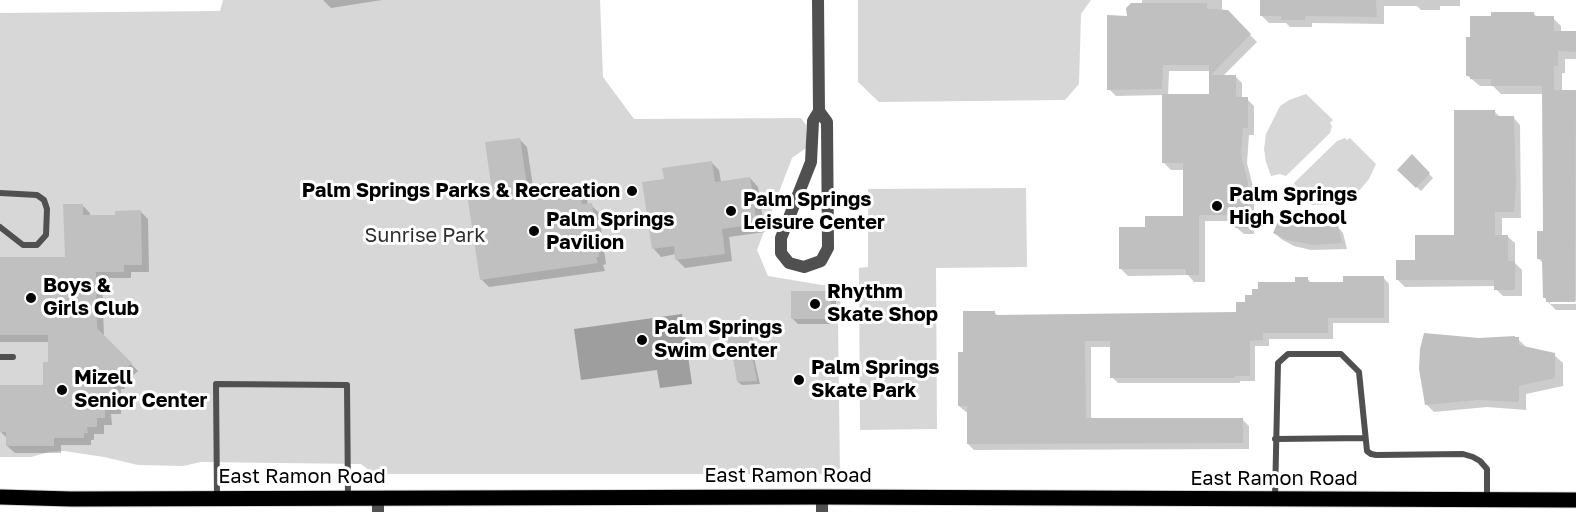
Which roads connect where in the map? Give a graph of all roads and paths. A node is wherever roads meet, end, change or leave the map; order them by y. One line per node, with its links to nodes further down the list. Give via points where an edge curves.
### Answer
1 (818, 0): 2 (street)
2 (819, 111): 2 (street, via 813,121 811,162 781,238 781,253 789,263 804,267 821,261 828,248 827,122)
3 (0, 193): 4 (lane, via 37,195 44,200 46,236 37,245 23,245)
4 (0, 227)
5 (0, 357): 6 (lane)
6 (13, 357)
7 (1365, 438): 8 (lane); 8 (lane, via 1360,377 1355,366 1341,354 1288,354 1276,367); 13 (lane, via 1371,454 1473,457 1487,469)
8 (1275, 439): 12 (lane)
9 (0, 497): 10 (main road, East Ramon Road)
10 (217, 498): 11 (main road, East Ramon Road); 11 (lane, via 216,384 348,385)
11 (348, 498): 15 (main road, East Ramon Road)
12 (1275, 500): 13 (main road, East Ramon Road); 16 (main road, East Ramon Road)
13 (1487, 500): 14 (main road, East Ramon Road)
14 (1576, 500)
15 (378, 505): 16 (main road, East Ramon Road)
16 (822, 505)

